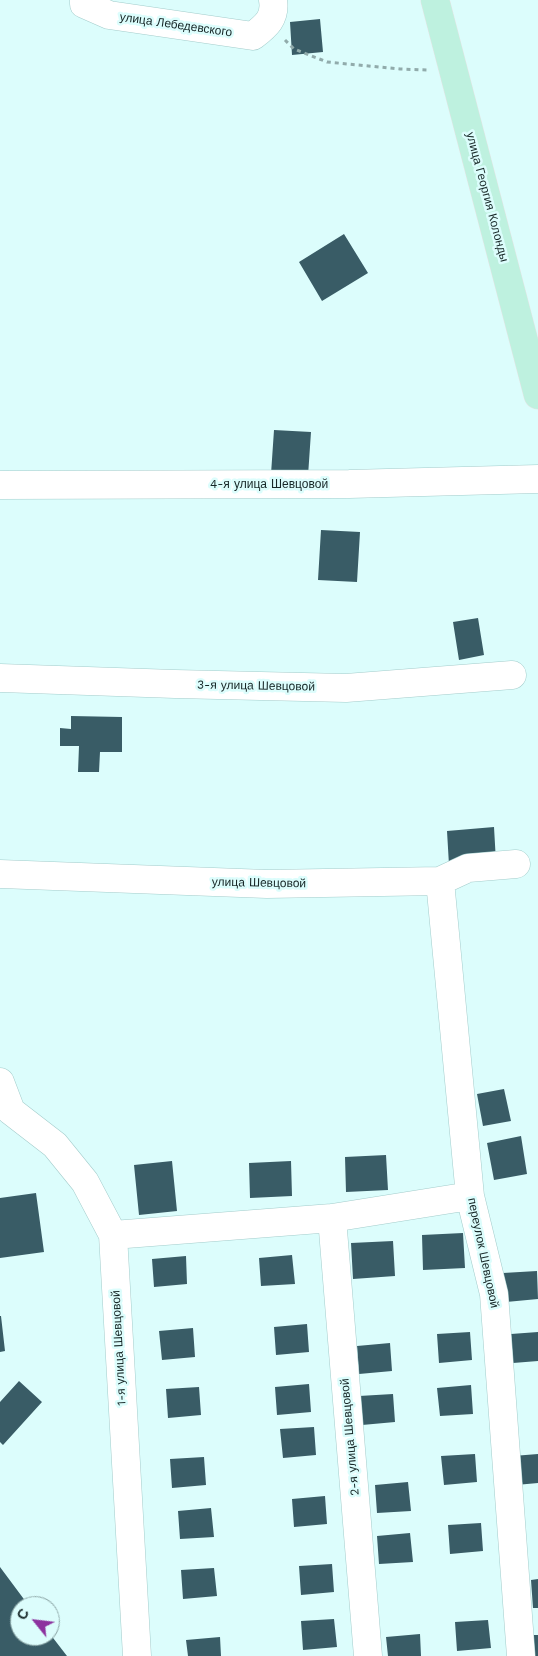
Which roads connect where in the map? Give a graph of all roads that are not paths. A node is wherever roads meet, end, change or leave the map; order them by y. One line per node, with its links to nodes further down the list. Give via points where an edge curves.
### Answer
1 (84, 0): 3 (street, улица Лебедевского, via 84,4 109,15 253,36)
2 (435, 0): 4 (main road, улица Георгия Колонды)
3 (271, 11)
4 (538, 395)
5 (538, 479): 6 (street, 4-я улица Шевцовой, via 349,484)
6 (0, 485)
7 (512, 675): 8 (street, 3-я улица Шевцовой, via 346,688)
8 (0, 678)
9 (516, 864): 11 (street, улица Шевцовой, via 468,868)
10 (0, 874): 11 (street, улица Шевцовой, via 267,884)
11 (440, 881): 14 (street, переулок Шевцовой)
12 (0, 1082): 13 (street, 1-я улица Шевцовой)
13 (5, 1111): 16 (street, 1-я улица Шевцовой, via 55,1145 85,1182)
14 (470, 1196): 15 (street); 19 (street, переулок Шевцовой, via 494,1294)
15 (332, 1218): 16 (street); 18 (street, 2-я улица Шевцовой)
16 (113, 1235): 17 (street, 1-я улица Шевцовой)
17 (137, 1656)
18 (368, 1656)
19 (521, 1656)

